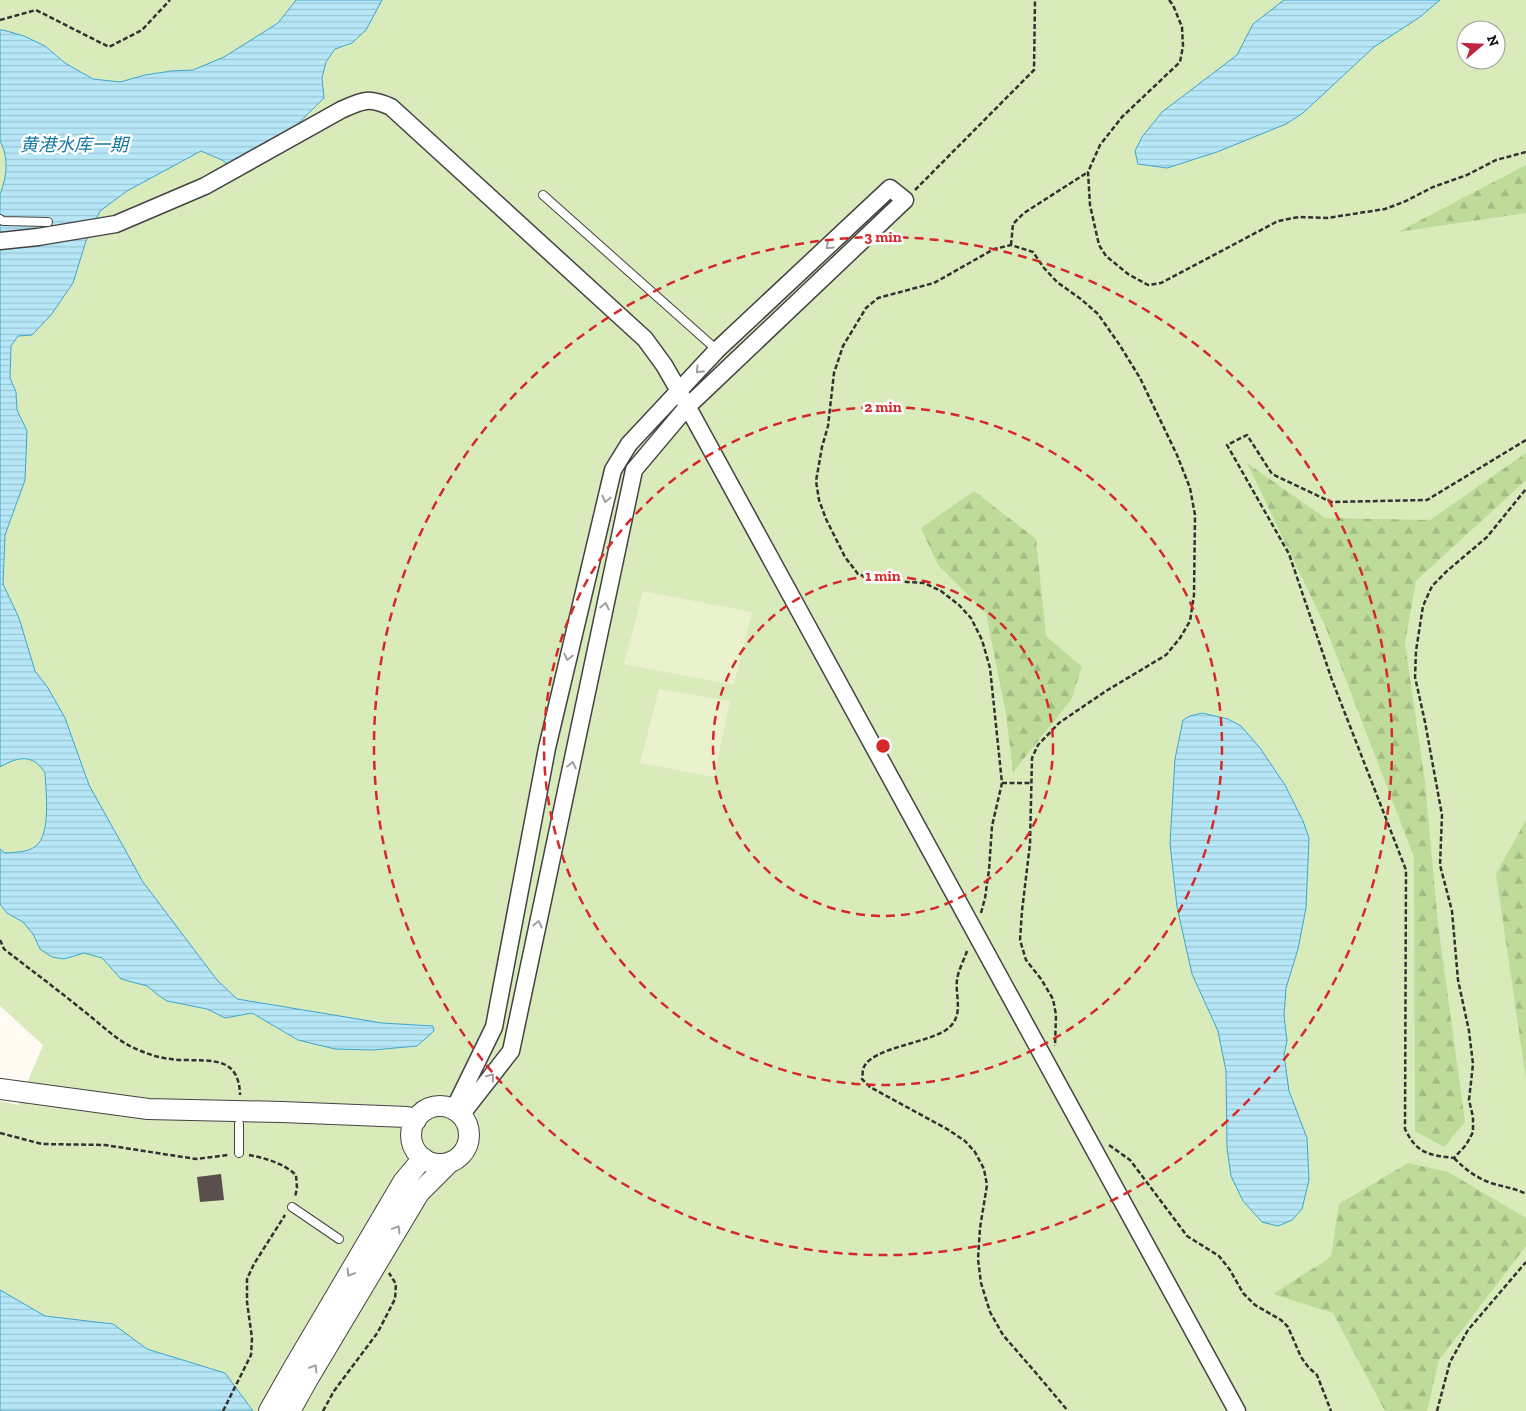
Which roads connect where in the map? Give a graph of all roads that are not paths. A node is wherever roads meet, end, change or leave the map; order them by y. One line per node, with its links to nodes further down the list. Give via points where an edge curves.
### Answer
1 (543, 194): 5 (lane)
2 (0, 219): 3 (lane)
3 (48, 222)
4 (0, 241): 6 (street, via 38,238 116,224 205,186 341,110 363,100 378,101 391,107 645,339)
5 (717, 350): 6 (street, one-way to 6); 7 (street, one-way to 5, via 905,200 890,188)
6 (679, 391): 7 (street); 9 (street, one-way to 9, via 629,444 613,470 547,748 494,1027)
7 (687, 406): 9 (street, one-way to 7, via 511,1051 634,470); 19 (street)
8 (0, 1089): 10 (street, via 148,1109 407,1117)
9 (458, 1112): 10 (street, via 437,1106 429,1108); 14 (street, via 467,1123 469,1142 465,1151)
10 (416, 1120): 13 (street, via 412,1128 413,1144)
11 (240, 1124): 12 (lane)
12 (240, 1153)
13 (423, 1158): 14 (street, via 441,1164); 17 (street, one-way to 17, via 403,1182)
14 (450, 1162): 18 (street, one-way to 14, via 419,1193)
15 (292, 1207): 16 (lane)
16 (339, 1239)
17 (269, 1411)
18 (290, 1411)
19 (1237, 1411)

